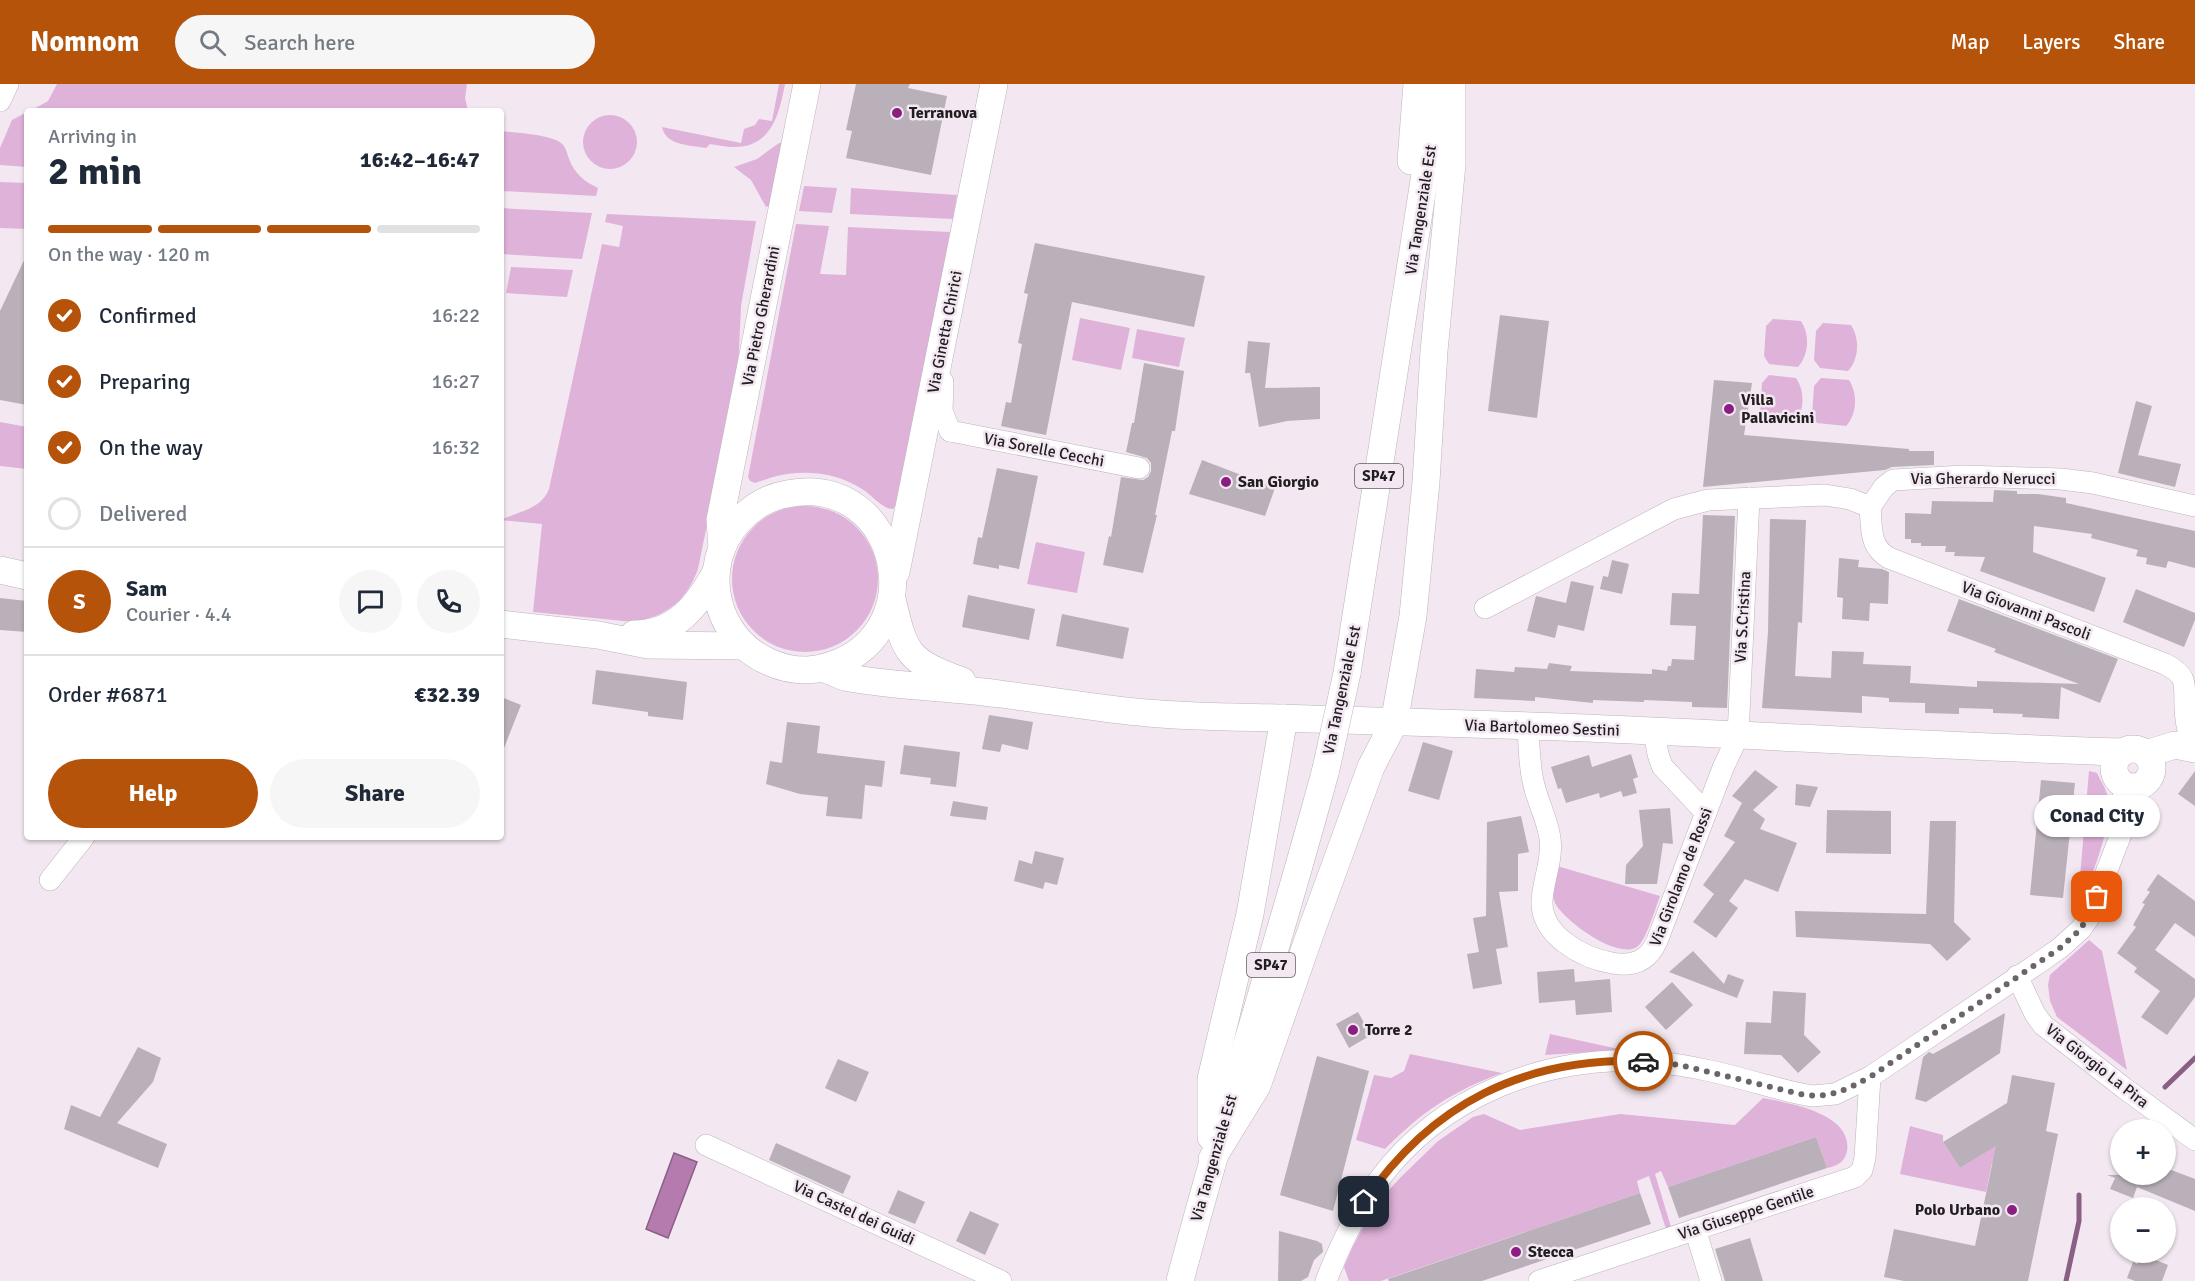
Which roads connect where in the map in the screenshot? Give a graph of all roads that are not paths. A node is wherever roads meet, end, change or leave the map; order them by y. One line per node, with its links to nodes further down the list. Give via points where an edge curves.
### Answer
1 (8, 84): 7 (street)
2 (807, 84): 16 (main road, Via Pietro Gherardini, via 720,520)
3 (994, 84): 9 (main road, Via Ginetta Chirici)
4 (1417, 84): 8 (main road, via 1407,214)
5 (1440, 84): 8 (main road, Via Tangenziale Est / SP47)
6 (1452, 84): 26 (main road, via 1452,164 1416,594)
7 (0, 101)
8 (1410, 279): 39 (main road, Via Tangenziale Est / SP47, bridge, via 1347,673 1326,769)
9 (938, 366): 10 (street, via 943,386 942,411); 12 (main road, Via Ginetta Chirici)
10 (950, 431): 11 (street, Via Sorelle Cecchi); 12 (street, via 939,439)
11 (1139, 468)
12 (917, 470): 17 (main road, Via Ginetta Chirici)
13 (1749, 498): 15 (street, via 1832,496); 18 (street, via 1708,500 1674,509); 29 (street, Via S.Cristina)
14 (2195, 506): 15 (street, Via Gherardo Nerucci, via 2093,483 1971,476 1893,480)
15 (1870, 507): 30 (street, Via Giovanni Pascoli, via 1874,544 1889,558 2178,671 2186,691 2185,710)
16 (719, 560): 17 (main road, via 738,522 762,503 790,493 816,492 849,504 873,523 888,549); 20 (main road, via 694,606 681,620 644,634); 21 (main road, via 719,606)
17 (893, 589): 22 (main road, via 883,624 867,645 850,658); 23 (main road, via 900,635 914,657 930,669)
18 (1485, 608)
19 (504, 624): 20 (main road)
20 (598, 635): 21 (main road, via 648,645)
21 (744, 646): 22 (main road, via 780,666)
22 (821, 668): 23 (main road, via 851,678)
23 (994, 693): 24 (main road, Via Bartolomeo Sestini, via 1134,712)
24 (1284, 718): 25 (main road, Via Bartolomeo Sestini); 39 (main road, via 1250,914 1210,1079)
25 (1346, 721): 26 (main road, Via Bartolomeo Sestini); 31 (main road, via 1360,732)
26 (1394, 723): 27 (main road, Via Bartolomeo Sestini); 31 (main road)
27 (1528, 726): 28 (main road, Via Bartolomeo Sestini); 32 (street, Via Girolamo de Rossi, via 1533,781 1551,843 1542,902 1544,915 1557,936 1586,954 1608,963 1627,964 1652,952)
28 (1654, 732): 29 (main road, Via Bartolomeo Sestini); 32 (street, via 1662,766)
29 (1738, 736): 30 (main road, Via Bartolomeo Sestini, via 2091,751); 32 (street, Via Girolamo de Rossi)
30 (2155, 761): 35 (street, via 2081,929)
31 (1371, 767): 39 (main road, via 1257,1086)
32 (1706, 813)
33 (82, 840): 34 (street)
34 (50, 880)
35 (2017, 976): 36 (street); 37 (street, Via Giorgio La Pira, via 2043,1025)
36 (1870, 1077): 40 (street, Via Giuseppe Gentile, via 1865,1158 1859,1174); 43 (street, via 1835,1094 1814,1096 1679,1065 1624,1061 1557,1068 1509,1082 1458,1107 1391,1165 1355,1217)
37 (2195, 1140)
38 (706, 1145): 41 (street, Via Castel dei Guidi)
39 (1212, 1159): 42 (main road, Via Tangenziale Est / SP47)
40 (1695, 1229): 44 (street, Via Giuseppe Gentile); 45 (street)
41 (1001, 1281)
42 (1180, 1281)
43 (1326, 1281)
44 (1539, 1281)
45 (1711, 1281)

